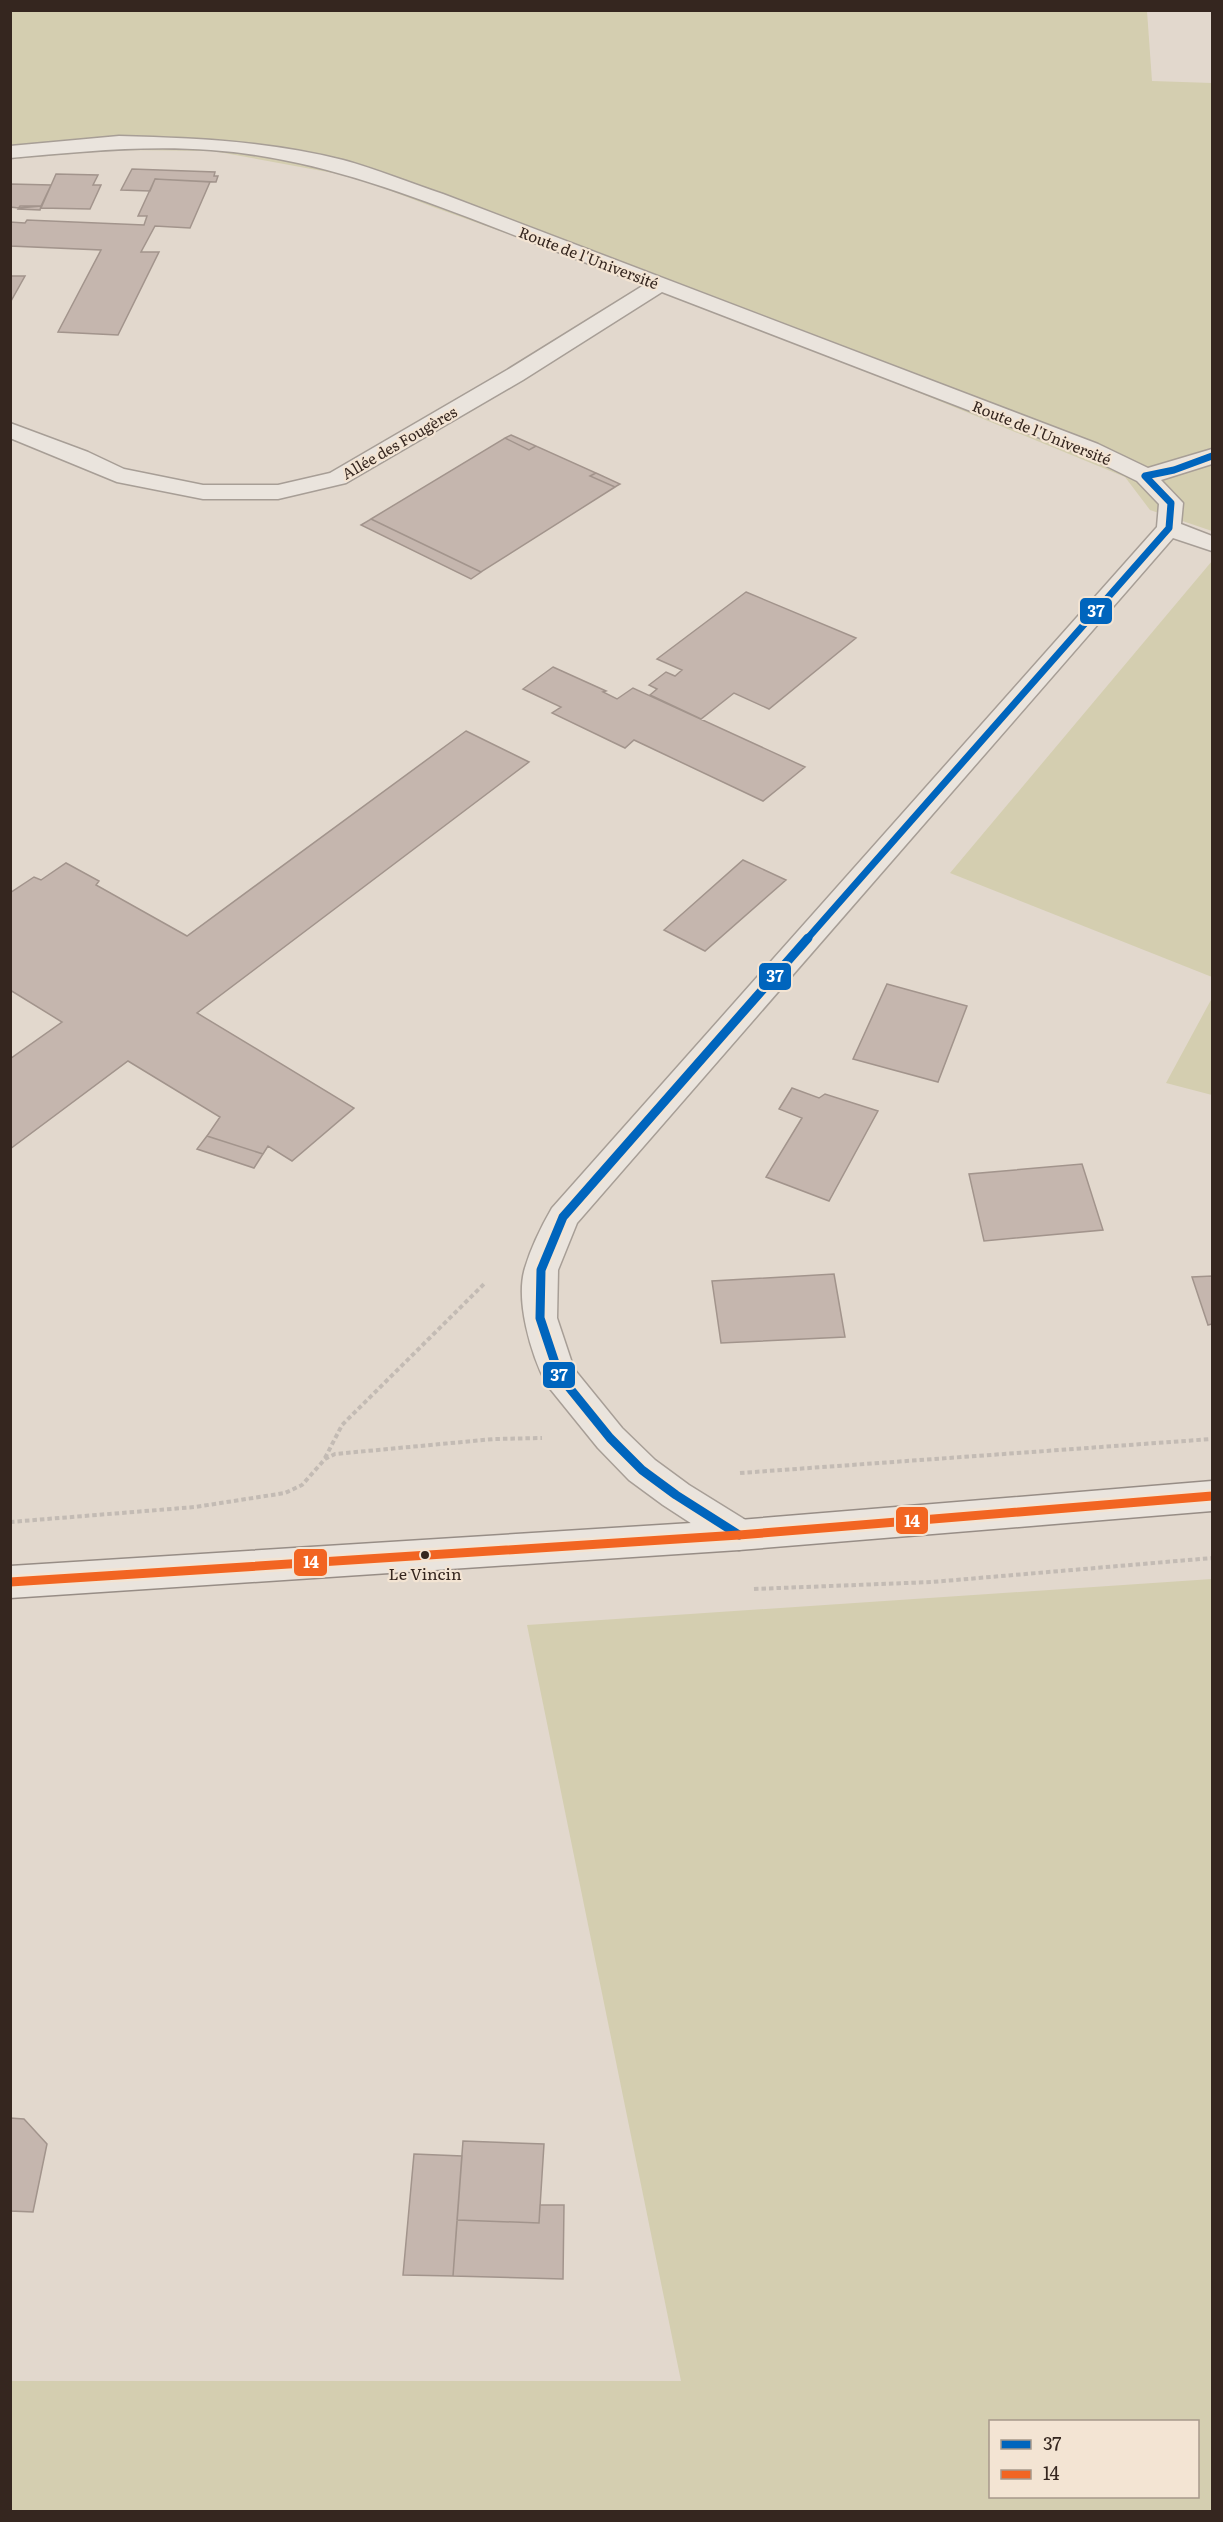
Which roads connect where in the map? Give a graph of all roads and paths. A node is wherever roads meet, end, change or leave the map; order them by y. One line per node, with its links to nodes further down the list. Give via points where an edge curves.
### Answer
1 (10, 152): 2 (street, Route de l'Université, via 119,142 211,144 281,153 339,165 436,198)
2 (659, 285): 3 (street, Allée des Fougères, via 338,478 278,492 203,492 117,475); 5 (street, Route de l'Université, via 1090,449)
3 (10, 430)
4 (1212, 456): 5 (street)
5 (1145, 476): 6 (street, Route de l'Université, via 1171,503)
6 (1169, 528): 7 (street); 11 (street, via 563,1217 541,1270 540,1318 559,1375 610,1438 642,1470)
7 (1212, 544)
8 (489, 1278): 9 (path, via 342,1425)
9 (325, 1459)
10 (1212, 1496): 11 (street)
11 (739, 1535): 12 (street)
12 (10, 1582)

